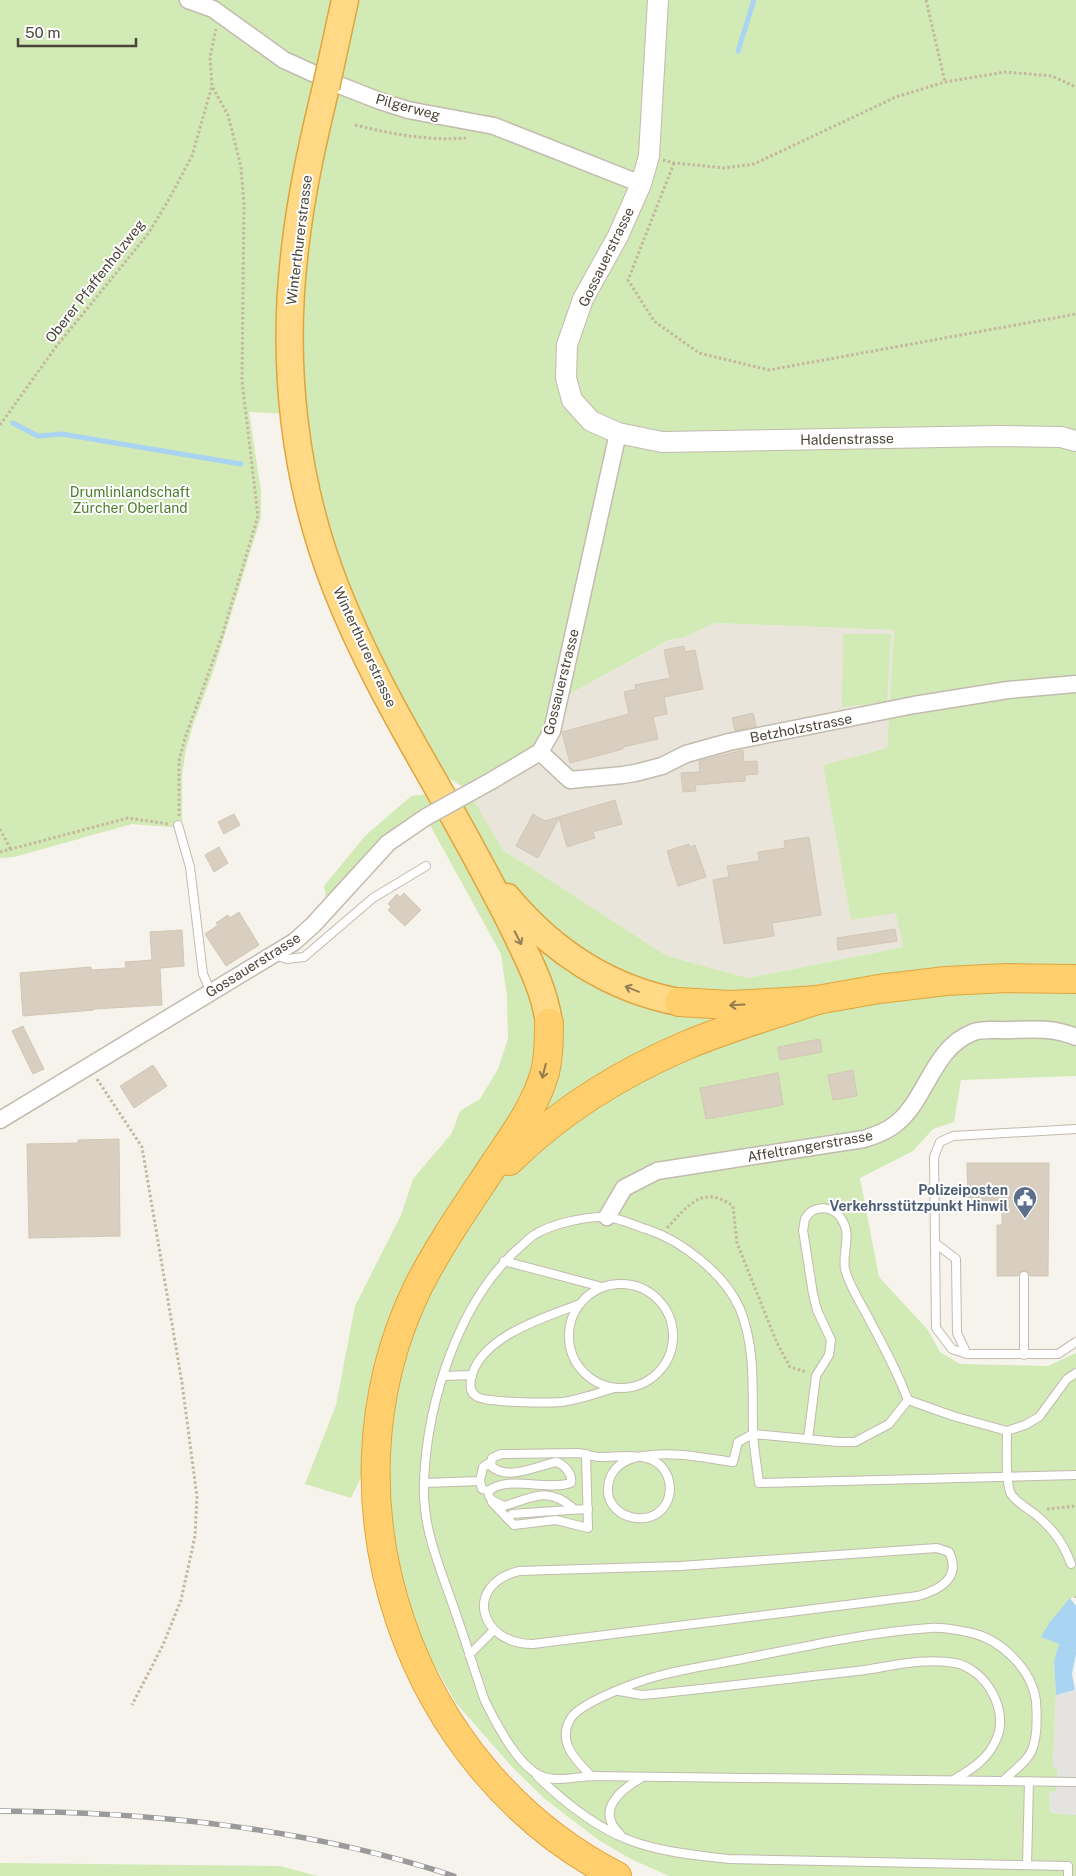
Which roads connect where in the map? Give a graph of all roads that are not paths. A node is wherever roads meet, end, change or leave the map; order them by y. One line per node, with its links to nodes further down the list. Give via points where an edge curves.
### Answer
1 (188, 0): 4 (street, Pilgerweg)
2 (345, 0): 11 (highway, Winterthurerstrasse, via 301,205 291,288 289,339 295,427 303,476 324,553 352,626 384,692)
3 (658, 0): 5 (street, Gossauerstrasse, via 649,156)
4 (211, 5): 5 (street, Pilgerweg, via 284,60 339,85 408,110 494,126)
5 (641, 184): 6 (street, Gossauerstrasse, via 618,236 583,299 566,345 566,378 572,400 591,421)
6 (618, 433): 7 (street, Haldenstrasse, via 662,442 998,436 1061,437); 9 (street, Gossauerstrasse, via 560,699 552,731)
7 (1076, 441)
8 (1076, 684): 9 (street, Betzholzstrasse, via 1008,690 914,705 729,742 686,754 662,766 623,775 570,780)
9 (540, 752): 13 (street, Gossauerstrasse, bridge, via 426,817 388,843 314,925)
10 (178, 825): 15 (lane, via 190,867 203,974)
11 (481, 863): 17 (highway, one-way to 11, via 627,987 562,951 524,916); 18 (highway, one-way to 18, via 534,970)
12 (426, 866): 13 (lane, via 373,898 304,957 287,959)
13 (275, 955): 15 (street, Gossauerstrasse)
14 (1076, 979): 16 (highway, via 946,981)
15 (211, 992): 20 (street, Gossauerstrasse)
16 (817, 1000): 17 (highway, one-way to 17, via 729,1005); 23 (highway, via 688,1044 610,1084 533,1138 494,1175)
17 (679, 1002)
18 (549, 1023): 23 (highway, one-way to 23, via 546,1065 535,1098)
19 (1076, 1037): 22 (street, Affeltrangerstrasse, via 1063,1031 1038,1029 974,1032 943,1055 899,1122 883,1132 864,1139 657,1171 624,1188)
20 (0, 1120)
21 (1076, 1129): 24 (lane, via 952,1136 940,1142 934,1157)
22 (607, 1217): 25 (lane, via 568,1222 535,1234); 38 (lane, via 661,1234 693,1254 727,1288 739,1306 750,1342)
23 (454, 1225): 67 (highway, via 409,1307 383,1395 377,1438 376,1485 379,1537 388,1581 420,1671 456,1733 477,1761 517,1805 552,1836)
24 (935, 1243): 30 (lane, via 956,1259 957,1333); 30 (lane, via 936,1328 952,1349)
25 (504, 1261): 27 (lane); 34 (lane, via 480,1295)
26 (1024, 1276): 31 (lane)
27 (602, 1287): 28 (lane); 35 (lane, via 625,1284 646,1291 664,1307 672,1328 670,1352 658,1371 639,1384)
28 (580, 1304): 33 (lane, via 530,1322 498,1342 478,1361); 35 (lane, via 569,1330 573,1357 583,1372 598,1383)
29 (1076, 1342): 31 (lane, via 1058,1354)
30 (967, 1354): 31 (lane)
31 (1024, 1355)
32 (1076, 1373): 37 (lane, via 1067,1379 1039,1417)
33 (472, 1375): 34 (lane); 35 (lane, via 470,1386 474,1395 487,1400 563,1402)
34 (443, 1376): 47 (lane, via 430,1424)
35 (616, 1388)
36 (908, 1400): 37 (lane); 39 (lane, via 888,1424 854,1442); 39 (lane, via 845,1268 848,1235 844,1224 833,1210 818,1208 810,1212 804,1230 812,1294 831,1340 829,1355 816,1376)
37 (1007, 1431): 44 (lane)
38 (753, 1434): 39 (lane); 41 (lane, via 738,1442 733,1462 694,1455); 44 (lane, via 759,1483)
39 (808, 1439)
40 (586, 1454): 41 (lane); 42 (lane, via 501,1454); 46 (lane)
41 (636, 1457): 41 (lane, via 616,1468 608,1490 618,1511 640,1519 660,1511 668,1500 670,1486 661,1467 650,1459)
42 (491, 1462): 45 (lane, via 483,1467); 48 (lane, via 495,1470 512,1473 557,1462 569,1474)
43 (1076, 1475): 44 (lane)
44 (1008, 1476): 54 (lane, via 1011,1493 1064,1544)
45 (480, 1480): 47 (lane); 49 (lane, via 482,1489)
46 (587, 1482): 48 (lane); 51 (lane)
47 (424, 1483): 56 (lane, via 432,1546)
48 (570, 1483): 49 (lane, via 497,1486)
49 (489, 1491): 50 (lane)
50 (491, 1500): 52 (lane, via 504,1506 528,1497 549,1494 572,1507); 53 (lane)
51 (588, 1509): 52 (lane); 53 (lane, via 588,1528 556,1520 514,1525)
52 (569, 1510): 53 (lane, via 517,1512)
53 (508, 1519)
54 (1071, 1564)
55 (494, 1630): 55 (lane, via 484,1610 487,1593 498,1579 519,1571 698,1565 937,1548 949,1552 954,1568 935,1591 918,1596 533,1644 509,1641); 56 (lane)
56 (469, 1655): 58 (lane, via 496,1723)
57 (617, 1691): 59 (lane, via 580,1708 566,1728 565,1741 569,1750); 61 (lane, via 642,1695 932,1661 957,1663 984,1681 998,1703 999,1732 991,1749 978,1764); 62 (lane, via 658,1676 840,1639 931,1628 974,1633 1009,1654 1023,1669 1035,1693 1037,1711 1032,1750)
58 (532, 1771): 59 (lane, via 549,1779); 65 (lane, via 582,1814)
59 (591, 1776): 60 (lane)
60 (643, 1777): 61 (lane); 65 (lane, via 622,1790 611,1809 613,1826)
61 (954, 1780): 62 (lane)
62 (1004, 1780): 63 (lane)
63 (1029, 1781): 64 (lane); 66 (lane)
64 (1076, 1782)
65 (628, 1840): 66 (lane, via 728,1859)
66 (1027, 1865): 68 (lane, via 1068,1866)
67 (617, 1876)
68 (1068, 1876)

